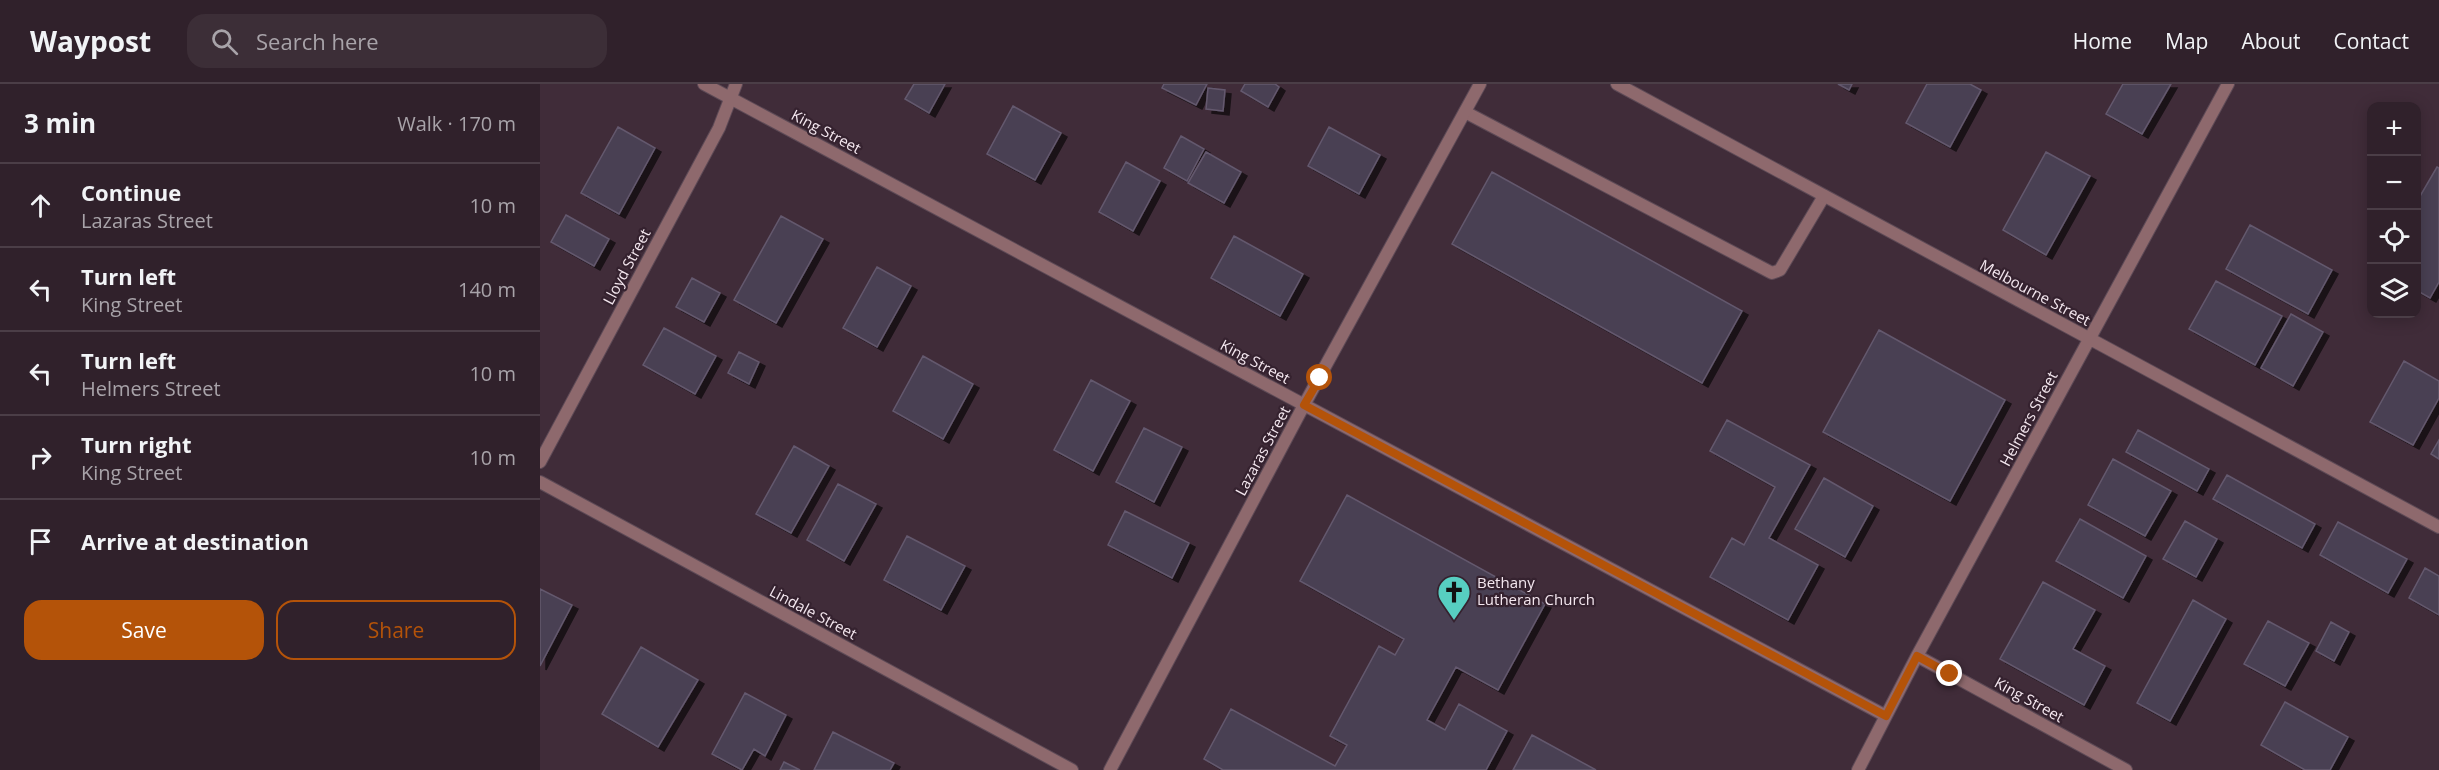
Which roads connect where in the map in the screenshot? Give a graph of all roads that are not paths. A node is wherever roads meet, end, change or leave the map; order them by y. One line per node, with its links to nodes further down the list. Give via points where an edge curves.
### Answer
1 (704, 84): 6 (street, King Street)
2 (736, 84): 6 (street, Lloyd Street)
3 (1480, 84): 7 (street, Lazaras Street)
4 (1617, 84): 8 (street, Melbourne Street)
5 (2228, 84): 9 (street, Helmers Street)
6 (731, 99): 10 (street, King Street); 11 (street, Lloyd Street)
7 (1465, 112): 8 (street, via 1772,273 1780,270); 10 (street, Lazaras Street)
8 (1824, 196): 9 (street, Melbourne Street)
9 (2089, 339): 13 (street, Melbourne Street); 14 (street, Helmers Street)
10 (1304, 405): 15 (street, King Street); 17 (street, Lazaras Street)
11 (540, 462)
12 (540, 482): 16 (street, Lindale Street)
13 (2439, 527)
14 (1917, 656): 15 (street, Helmers Street); 19 (street, King Street)
15 (1886, 716): 18 (street, Helmers Street)
16 (1072, 770)
17 (1110, 770)
18 (1858, 770)
19 (2126, 770)

